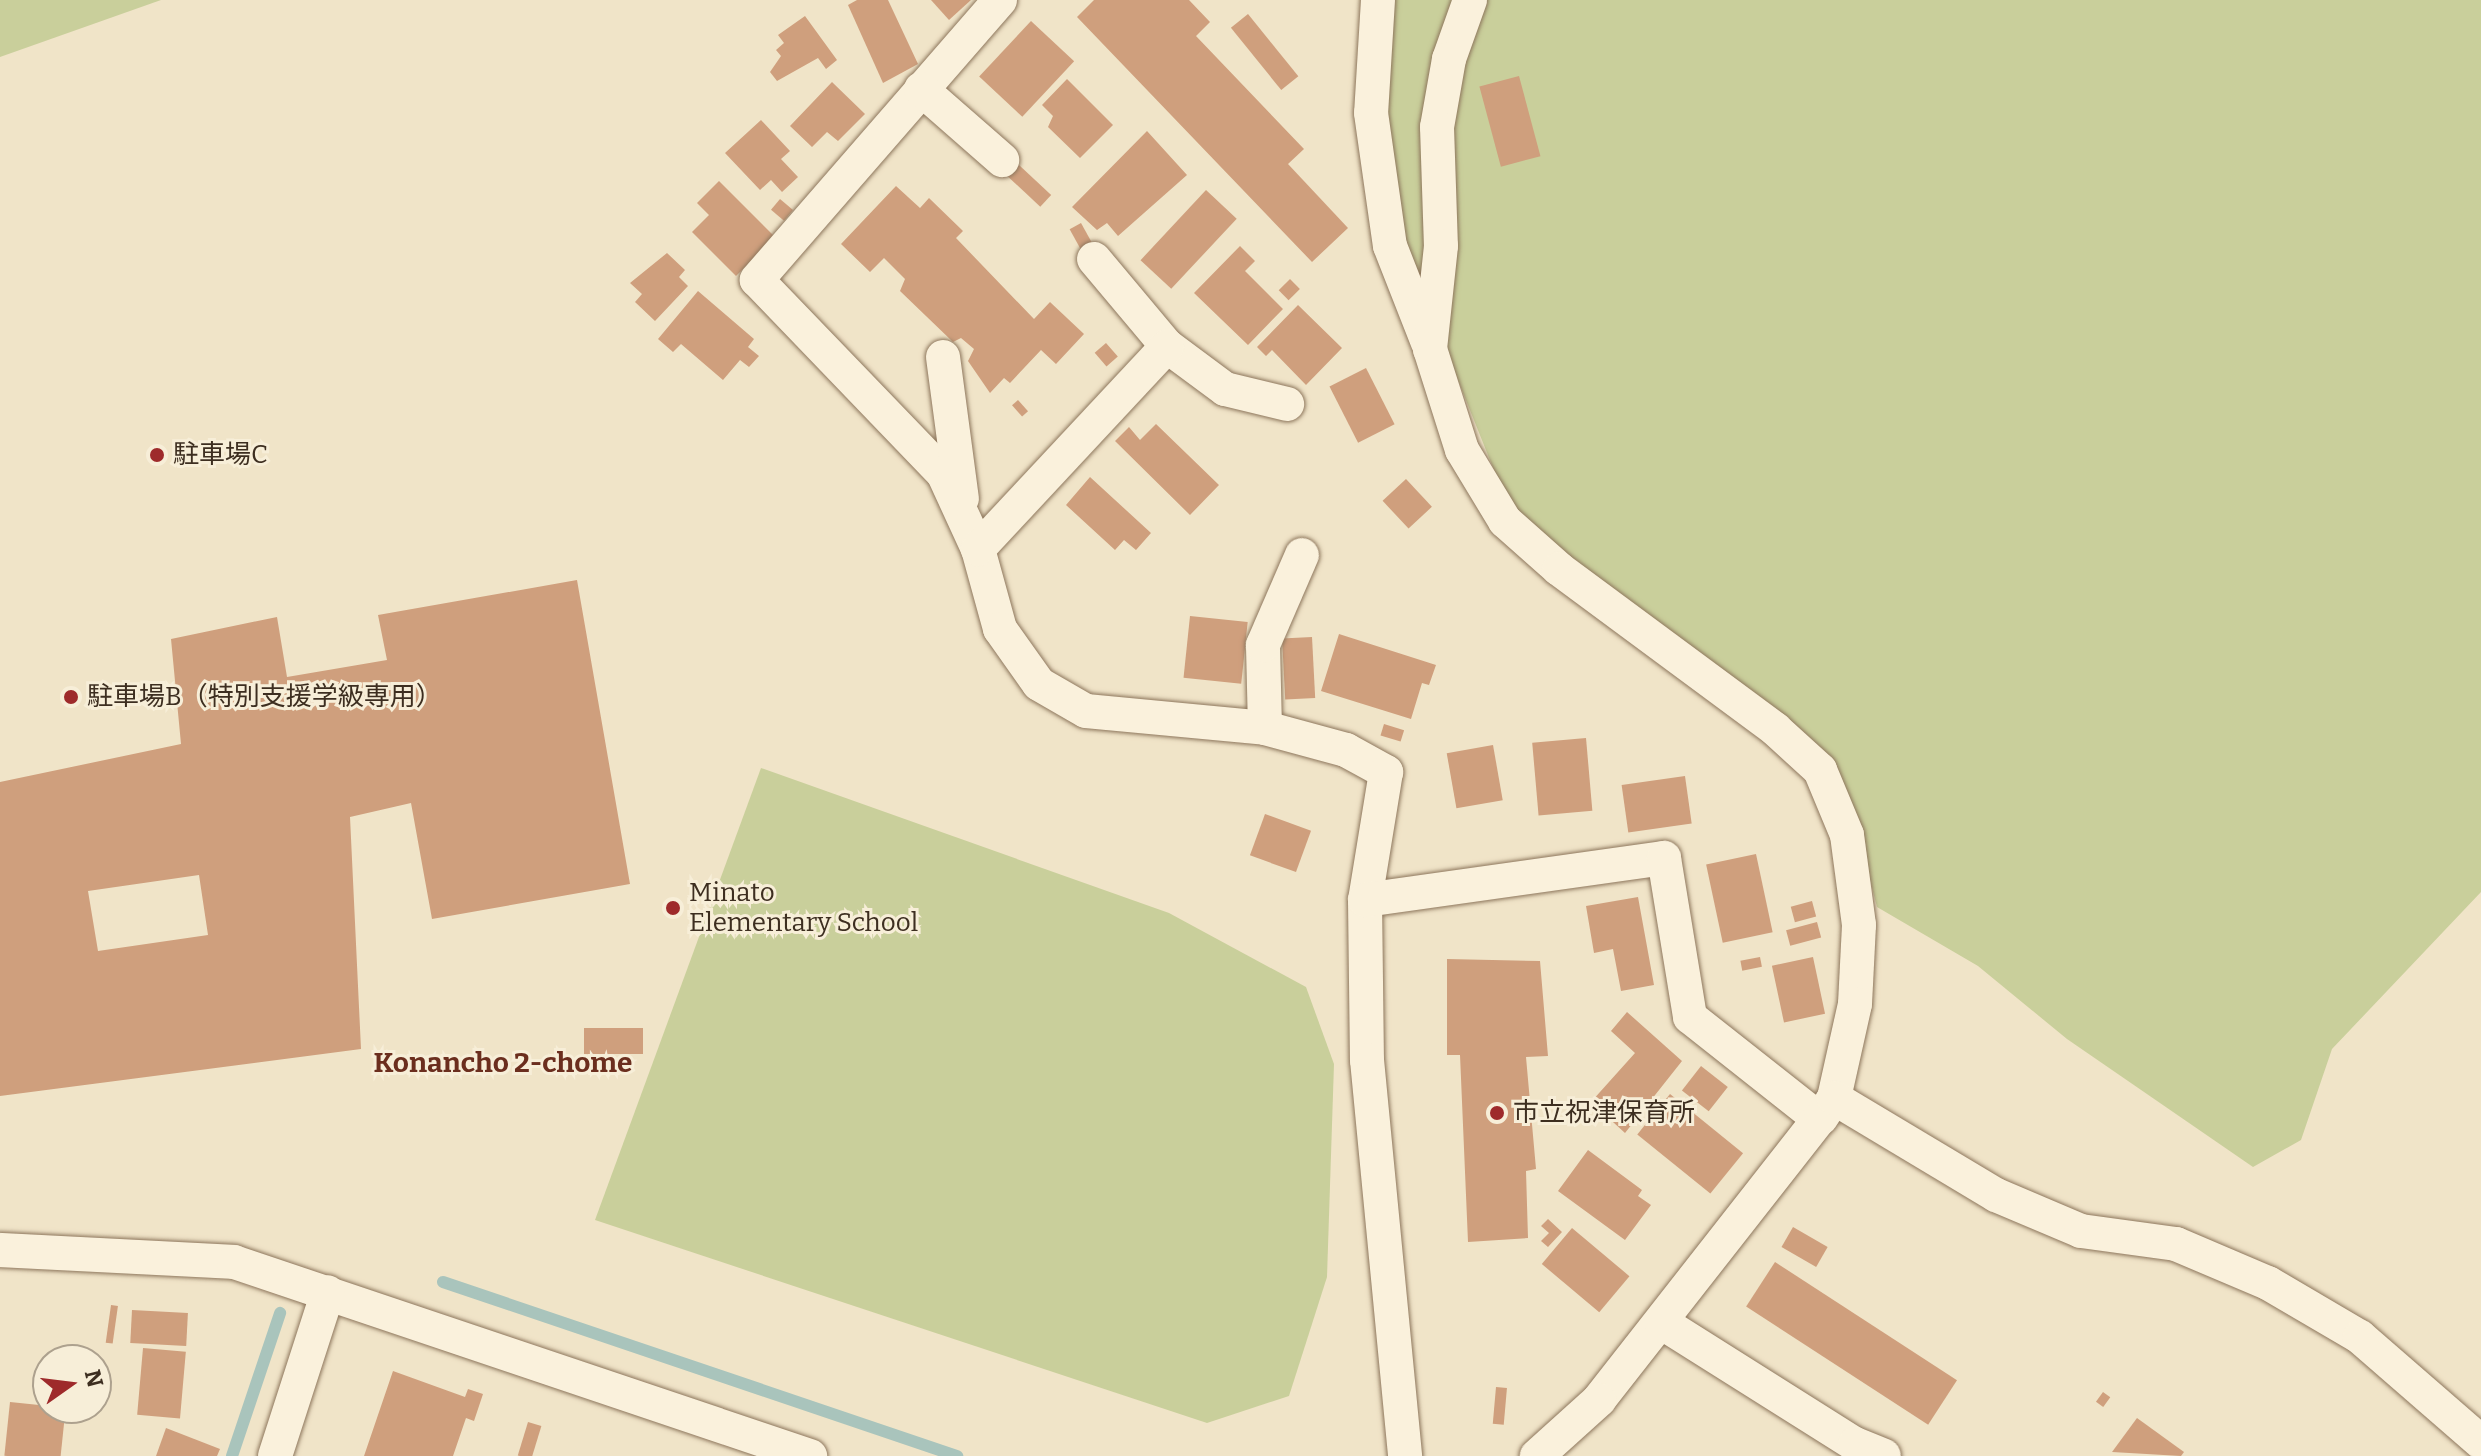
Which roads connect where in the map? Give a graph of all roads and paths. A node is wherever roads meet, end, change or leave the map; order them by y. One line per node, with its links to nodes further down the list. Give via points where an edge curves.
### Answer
1 (1000, 0): 4 (street)
2 (1378, 0): 8 (street, via 1371,113 1390,246)
3 (1470, 0): 8 (street, via 1449,59 1437,127 1441,246)
4 (921, 89): 5 (street); 11 (street, via 757,280 943,473)
5 (1002, 160)
6 (1094, 259): 7 (street)
7 (1167, 346): 10 (street, via 1225,389); 12 (street)
8 (1430, 349): 16 (street, via 1462,450 1505,521 1559,569 1775,729 1820,770 1847,835 1859,925 1855,1004)
9 (943, 357): 11 (street, via 964,487)
10 (1287, 404)
11 (961, 512): 12 (street)
12 (978, 549): 14 (street, via 1000,629 1039,684 1086,711)
13 (1302, 555): 14 (street, via 1263,645)
14 (1265, 728): 15 (street, via 1346,750 1386,772)
15 (1365, 900): 16 (street, via 1664,858 1690,1017); 23 (street, via 1367,1060)
16 (1827, 1109): 19 (street); 20 (street, via 1996,1195 2081,1231 2176,1244 2268,1283 2360,1337)
17 (0, 1250): 18 (street, via 234,1262)
18 (328, 1292): 21 (street); 22 (street)
19 (1661, 1322): 24 (street, via 1599,1400); 25 (street, via 1855,1444)
20 (2481, 1442)
21 (275, 1456)
22 (810, 1456)
23 (1405, 1456)
24 (1537, 1456)
25 (1884, 1456)

